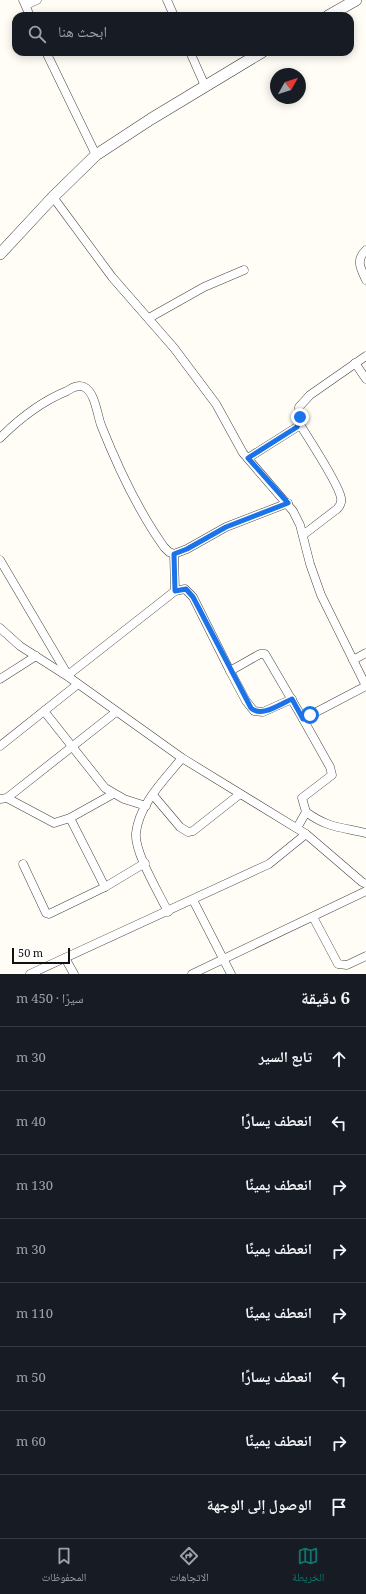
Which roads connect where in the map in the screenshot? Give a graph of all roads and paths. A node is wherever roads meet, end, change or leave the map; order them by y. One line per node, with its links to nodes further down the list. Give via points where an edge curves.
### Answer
1 (38, 0): 4 (street)
2 (167, 0): 5 (street)
3 (355, 0): 6 (street)
4 (24, 3)
5 (172, 12)
6 (335, 12)
7 (48, 56): 11 (street)
8 (192, 56): 10 (street)
9 (255, 56): 10 (street)
10 (205, 86): 11 (street)
11 (96, 155): 12 (street)
12 (53, 197): 14 (street); 17 (street, via 112,277)
13 (366, 250): 16 (street, via 359,261)
14 (0, 254)
15 (244, 270): 17 (street, via 204,287)
16 (366, 280)
17 (149, 318): 23 (street, via 216,404 237,444)
18 (366, 356): 19 (street)
19 (355, 363): 20 (street); 21 (street, via 306,397 299,407)
20 (366, 379)
21 (299, 423): 23 (street, via 294,429); 25 (street, via 335,484 341,500 337,509)
22 (0, 438): 26 (street, via 46,400 76,386 84,387 94,402 132,497 164,547)
23 (248, 458): 24 (street)
24 (288, 503): 25 (street); 26 (street, via 226,527)
25 (303, 535): 32 (street, via 320,595)
26 (174, 554): 28 (street)
27 (0, 560): 34 (street)
28 (175, 591): 33 (street, via 189,591); 34 (street)
29 (0, 628): 31 (street)
30 (366, 652): 32 (street)
31 (36, 656): 34 (street); 35 (street)
32 (353, 660): 37 (street)
33 (230, 671): 38 (street, via 254,711 263,712); 38 (street, via 260,654 265,654)
34 (69, 676): 36 (street)
35 (0, 679)
36 (78, 684): 39 (street); 40 (street)
37 (366, 686): 41 (street)
38 (292, 699): 41 (street)
39 (44, 711): 42 (street); 43 (street)
40 (116, 712): 43 (street); 44 (street)
41 (303, 719): 50 (street, via 332,771 332,775 302,798)
42 (0, 746)
43 (72, 746): 45 (street, via 105,788); 48 (street)
44 (182, 758): 46 (street); 47 (street)
45 (113, 794): 49 (street); 51 (street)
46 (240, 794): 47 (street, via 190,832 180,827); 52 (street)
47 (153, 795): 49 (street)
48 (4, 798): 51 (street, via 48,822 58,823)
49 (146, 806): 55 (street, via 136,834)
50 (306, 812): 52 (street); 53 (street, via 322,823)
51 (70, 818): 58 (street)
52 (297, 828): 54 (street)
53 (366, 833)
54 (306, 834): 57 (street); 60 (street, via 269,864)
55 (145, 863): 58 (street); 61 (street)
56 (23, 864): 58 (street, via 46,913 49,914)
57 (366, 884)
58 (105, 887)
59 (366, 891): 62 (street)
60 (192, 900): 61 (street); 65 (street)
61 (168, 912): 64 (street)
62 (313, 917): 63 (street, via 340,965 347,965); 65 (street)
63 (366, 956)
64 (65, 958): 66 (street); 67 (street)
65 (222, 959): 68 (street); 69 (street)
66 (30, 974)
67 (74, 974)
68 (192, 974)
69 (230, 974)

